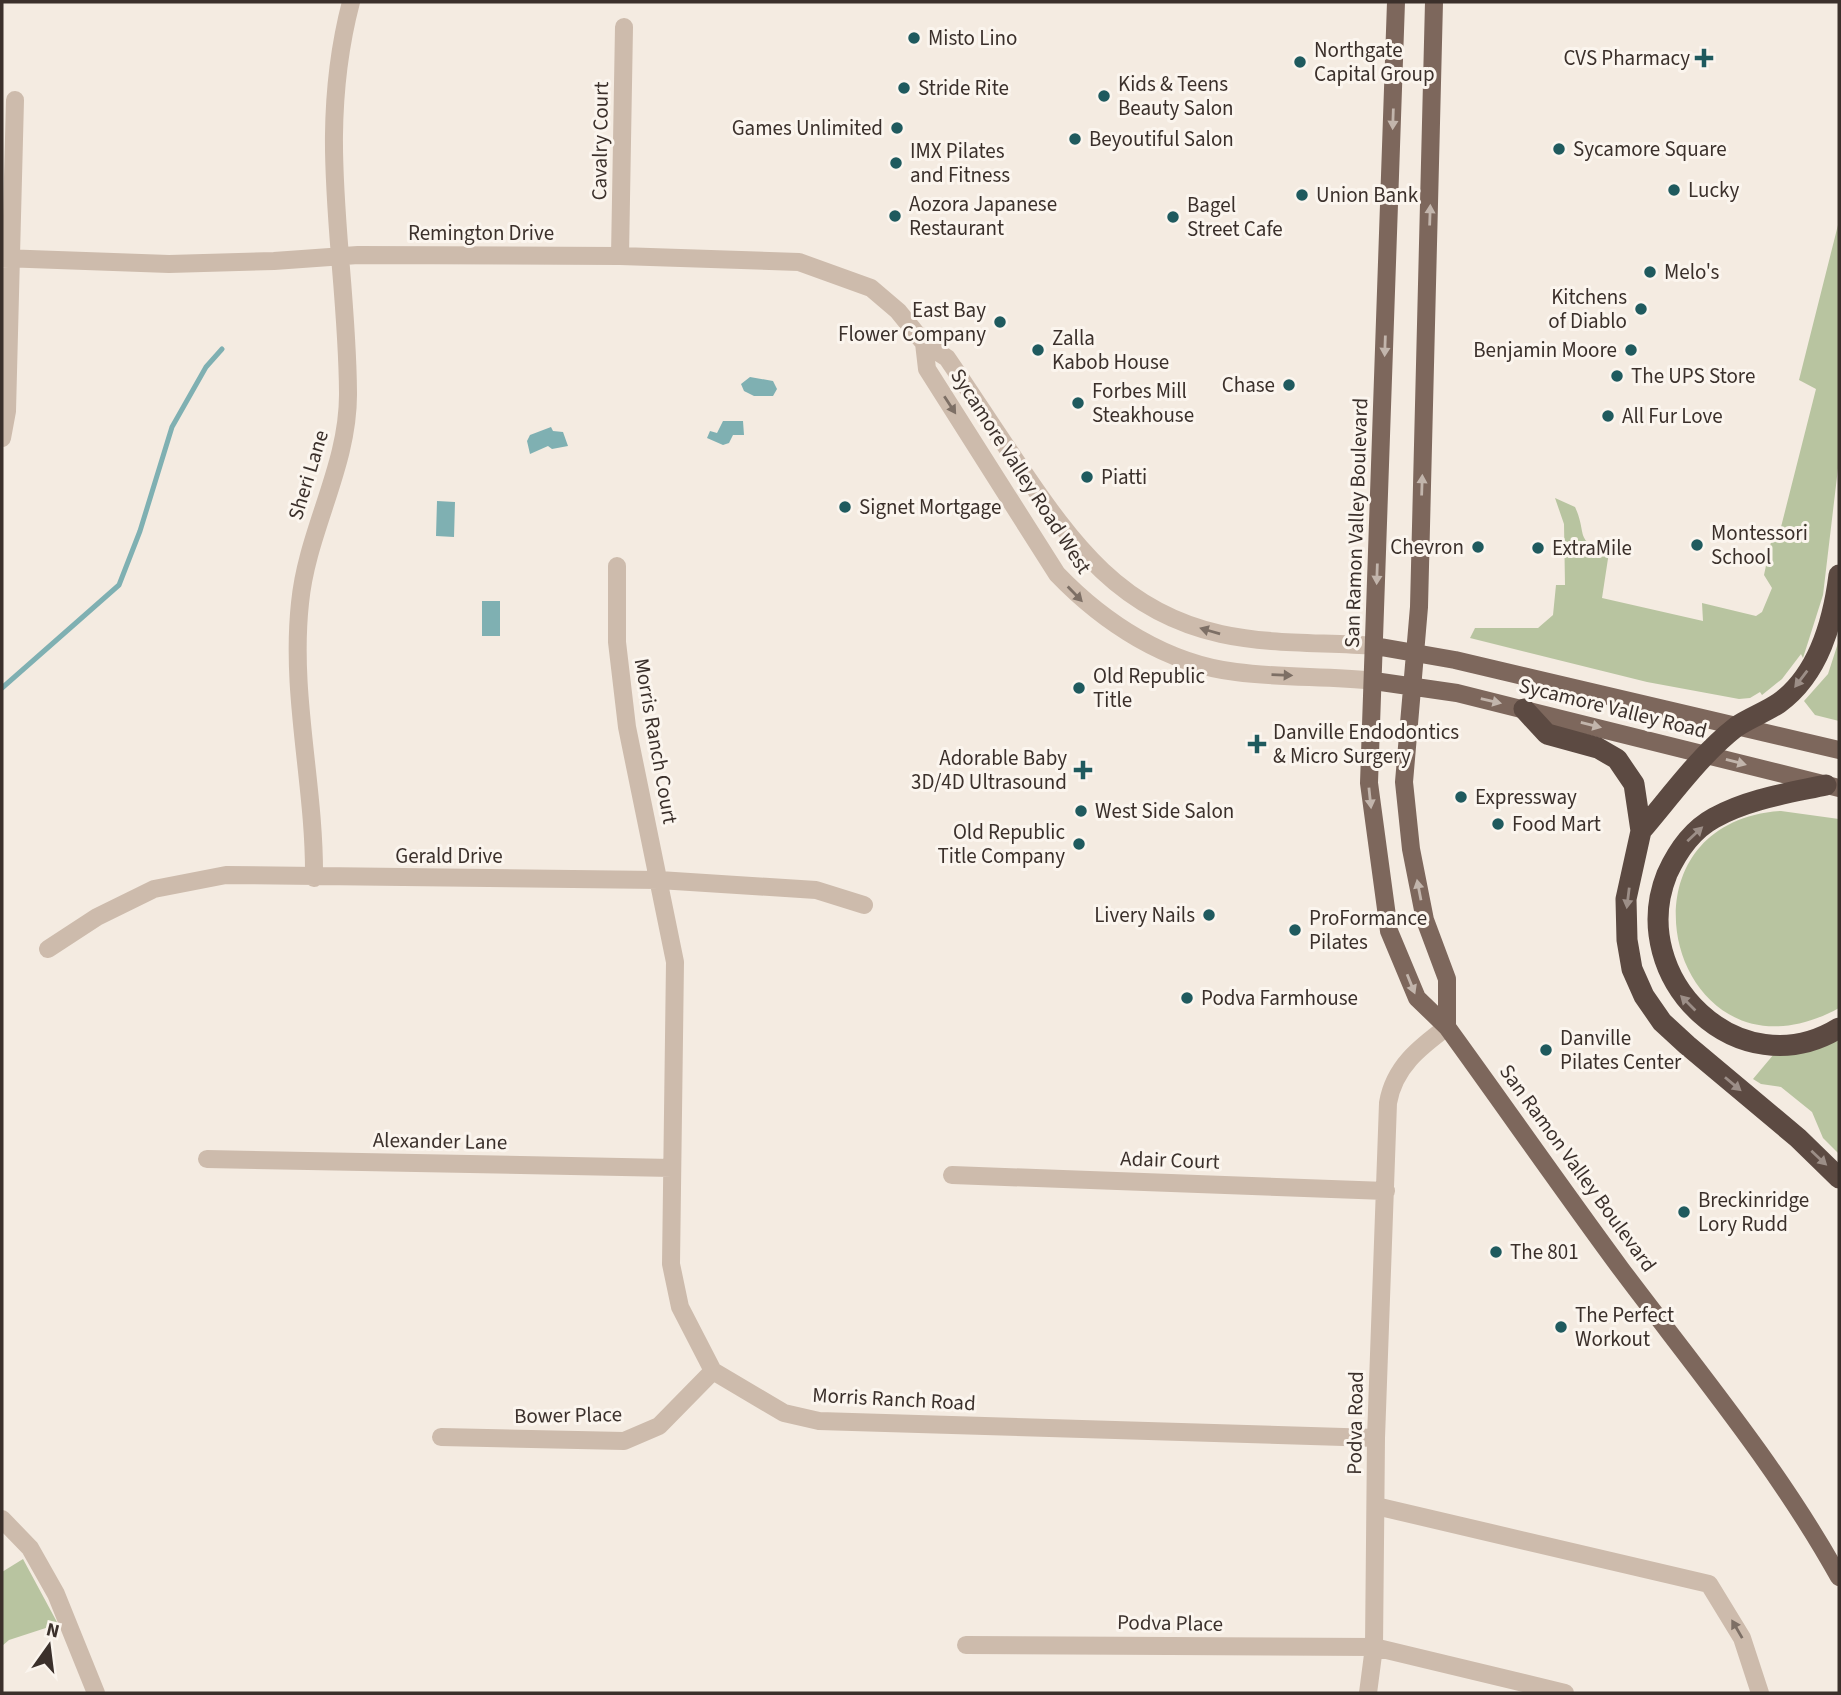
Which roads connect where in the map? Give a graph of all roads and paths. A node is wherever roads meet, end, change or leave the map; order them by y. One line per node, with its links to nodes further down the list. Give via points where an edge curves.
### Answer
1 (351, 2): 6 (street, Sheri Lane, via 335,76 332,129)
2 (1396, 2): 13 (main road, San Ramon Valley Boulevard, one-way to 13)
3 (1434, 2): 14 (main road, one-way to 3)
4 (624, 27): 7 (street, Cavalry Court)
5 (15, 100): 8 (street)
6 (340, 256): 7 (street, Remington Drive); 8 (street, Remington Drive, via 169,264); 23 (street, Sheri Lane, via 348,410 339,463 305,568 297,634 297,688 314,816)
7 (620, 256): 9 (street, Remington Drive, via 799,262 871,288)
8 (6, 258): 10 (street, via 7,411)
9 (924, 343): 13 (street, Sycamore Valley Road West, one-way to 9, via 1240,638 1188,625 1134,598 1082,553 947,358); 15 (street, Sycamore Valley Road West, one-way to 15, via 927,369 1057,574 1084,603 1154,647 1204,666 1261,675)
10 (2, 438)
11 (617, 566): 24 (street, Morris Ranch Court, via 617,642 627,727)
12 (1839, 575): 18 (highway, one-way to 18, via 1832,619 1818,655 1800,683 1779,703)
13 (1375, 646): 14 (main road, Sycamore Valley Road); 15 (main road, San Ramon Valley Boulevard)
14 (1415, 651): 16 (main road); 18 (main road, Sycamore Valley Road)
15 (1374, 681): 16 (main road, Sycamore Valley Road); 27 (main road, San Ramon Valley Boulevard, one-way to 27, via 1369,783 1389,931 1417,998)
16 (1411, 685): 17 (main road, Sycamore Valley Road, one-way to 17); 27 (main road, one-way to 16, via 1447,979 1422,909 1404,782)
17 (1524, 709): 20 (main road, Sycamore Valley Road, one-way to 20); 22 (highway, via 1547,734 1598,748 1617,759 1634,784)
18 (1737, 727): 19 (main road, Sycamore Valley Road); 20 (highway)
19 (1839, 750)
20 (1708, 754): 21 (main road, Sycamore Valley Road, one-way to 21); 22 (highway)
21 (1833, 786): 28 (highway, one-way to 21, via 1826,1037 1799,1044 1768,1044 1735,1036 1706,1020 1680,995 1667,969 1658,941 1657,913 1673,861 1690,837 1713,819 1741,806)
22 (1641, 831): 32 (highway, one-way to 32, via 1626,899 1632,969 1644,996 1686,1045)
23 (314, 878): 24 (street, Gerald Drive); 26 (street, Gerald Drive, via 226,875 154,889 97,917)
24 (659, 880): 25 (street, Gerald Drive, via 816,890); 30 (street, via 675,962)
25 (864, 905)
26 (48, 949)
27 (1447, 1027): 33 (street, Podva Road, via 1412,1055 1390,1090); 39 (main road, San Ramon Valley Boulevard, via 1814,1531)
28 (1839, 1028)
29 (207, 1159): 30 (street, Alexander Lane)
30 (672, 1168): 34 (street, via 673,1275 680,1307)
31 (952, 1175): 33 (street, Adair Court)
32 (1839, 1178)
33 (1386, 1191): 36 (street, Podva Road)
34 (713, 1371): 35 (street, Bower Place, via 659,1426 624,1440); 36 (street, Morris Ranch Road, via 784,1413 819,1421)
35 (441, 1437)
36 (1376, 1438): 37 (street, Podva Road)
37 (1376, 1506): 41 (street, Podva Road); 45 (street, one-way to 37, via 1742,1638 1709,1584)
38 (2, 1519): 42 (street, via 30,1548 56,1594)
39 (1839, 1577)
40 (966, 1645): 41 (street, Podva Place)
41 (1374, 1647): 43 (street, Podva Road); 44 (street)
42 (96, 1693)
43 (1368, 1693)
44 (1565, 1693)
45 (1760, 1693)

